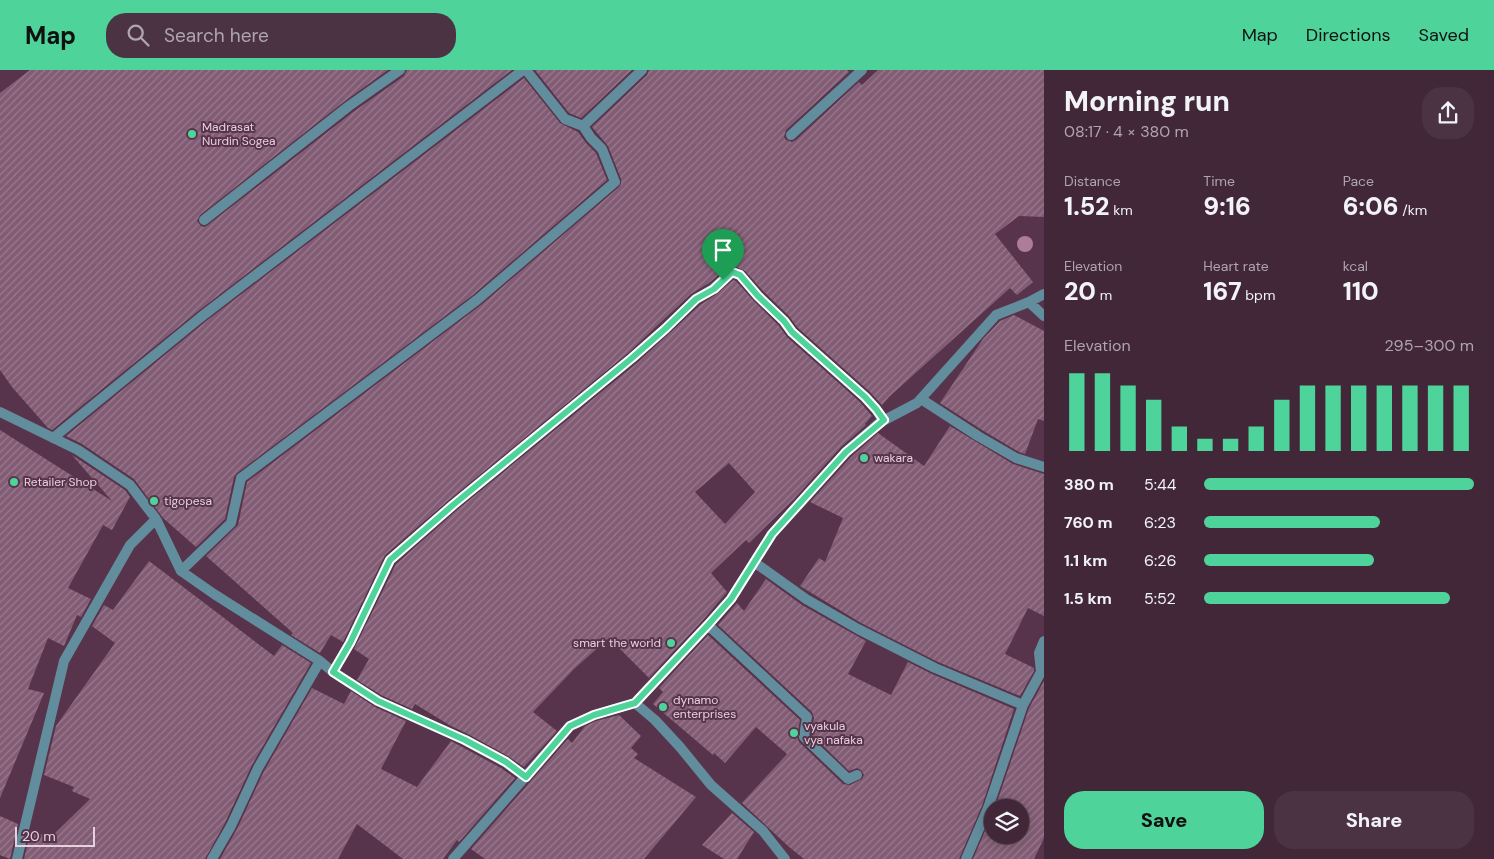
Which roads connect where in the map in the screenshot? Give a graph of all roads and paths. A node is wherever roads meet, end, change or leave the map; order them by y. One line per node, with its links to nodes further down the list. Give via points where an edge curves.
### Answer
1 (400, 70): 8 (street)
2 (523, 70): 15 (street, via 201,317)
3 (526, 70): 6 (street, via 565,119)
4 (642, 70): 6 (street)
5 (862, 70): 7 (street)
6 (583, 126): 19 (street, via 602,149 615,182 477,300 241,478 231,523)
7 (791, 135)
8 (204, 220)
9 (1044, 294): 10 (street)
10 (1029, 302): 11 (street); 12 (street, via 996,315)
11 (1044, 316)
12 (922, 399): 14 (street); 16 (street, via 1008,454)
13 (0, 412): 15 (street)
14 (884, 420): 18 (street, via 846,452 772,534); 23 (street, via 865,397 792,332 740,275 732,272 714,289 696,299 632,358 390,560)
15 (53, 438): 17 (street, via 78,450 130,485)
16 (1044, 467)
17 (156, 518): 19 (street); 28 (street, via 130,546 64,661)
18 (754, 562): 20 (street, via 731,599); 25 (street, via 858,629 935,668)
19 (181, 571): 22 (street)
20 (708, 625): 24 (street); 26 (street, via 807,717 804,736 848,779)
21 (1044, 641): 25 (street, via 1038,653 1041,672)
22 (320, 661): 23 (street); 29 (street, via 258,768)
23 (333, 672): 27 (street, via 378,701 465,740)
24 (635, 703): 27 (street, via 570,726); 31 (street, via 655,720 711,785 763,831)
25 (1024, 705): 32 (street, via 988,808)
26 (857, 775)
27 (526, 777): 30 (street)
28 (17, 859)
29 (212, 859)
30 (453, 859)
31 (785, 859)
32 (966, 859)

